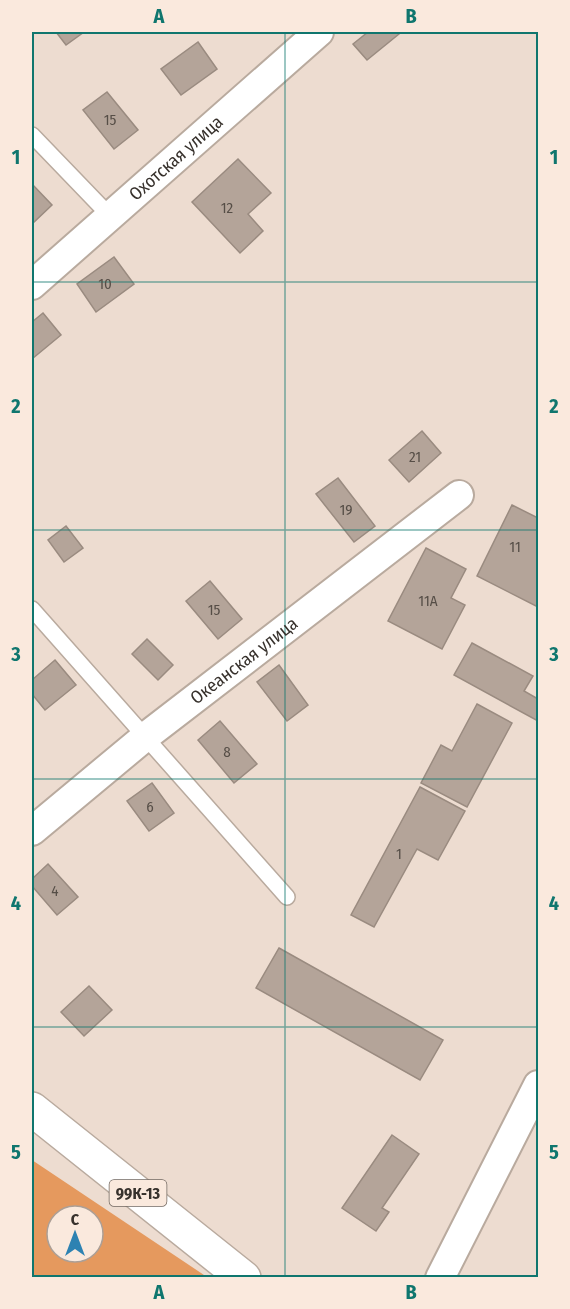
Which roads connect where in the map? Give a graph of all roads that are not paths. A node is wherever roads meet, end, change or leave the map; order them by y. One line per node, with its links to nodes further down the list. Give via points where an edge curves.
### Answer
1 (319, 32): 3 (street, Охотская улица)
2 (32, 135): 3 (lane)
3 (110, 216): 4 (street, Охотская улица)
4 (32, 285)
5 (459, 495): 7 (street, Океанская улица)
6 (32, 609): 7 (lane)
7 (146, 737): 8 (street, Океанская улица); 9 (lane)
8 (32, 831)
9 (287, 897)
10 (538, 1085): 13 (street)
11 (32, 1109): 12 (main road, 99К-13)
12 (244, 1278)
13 (440, 1278)

